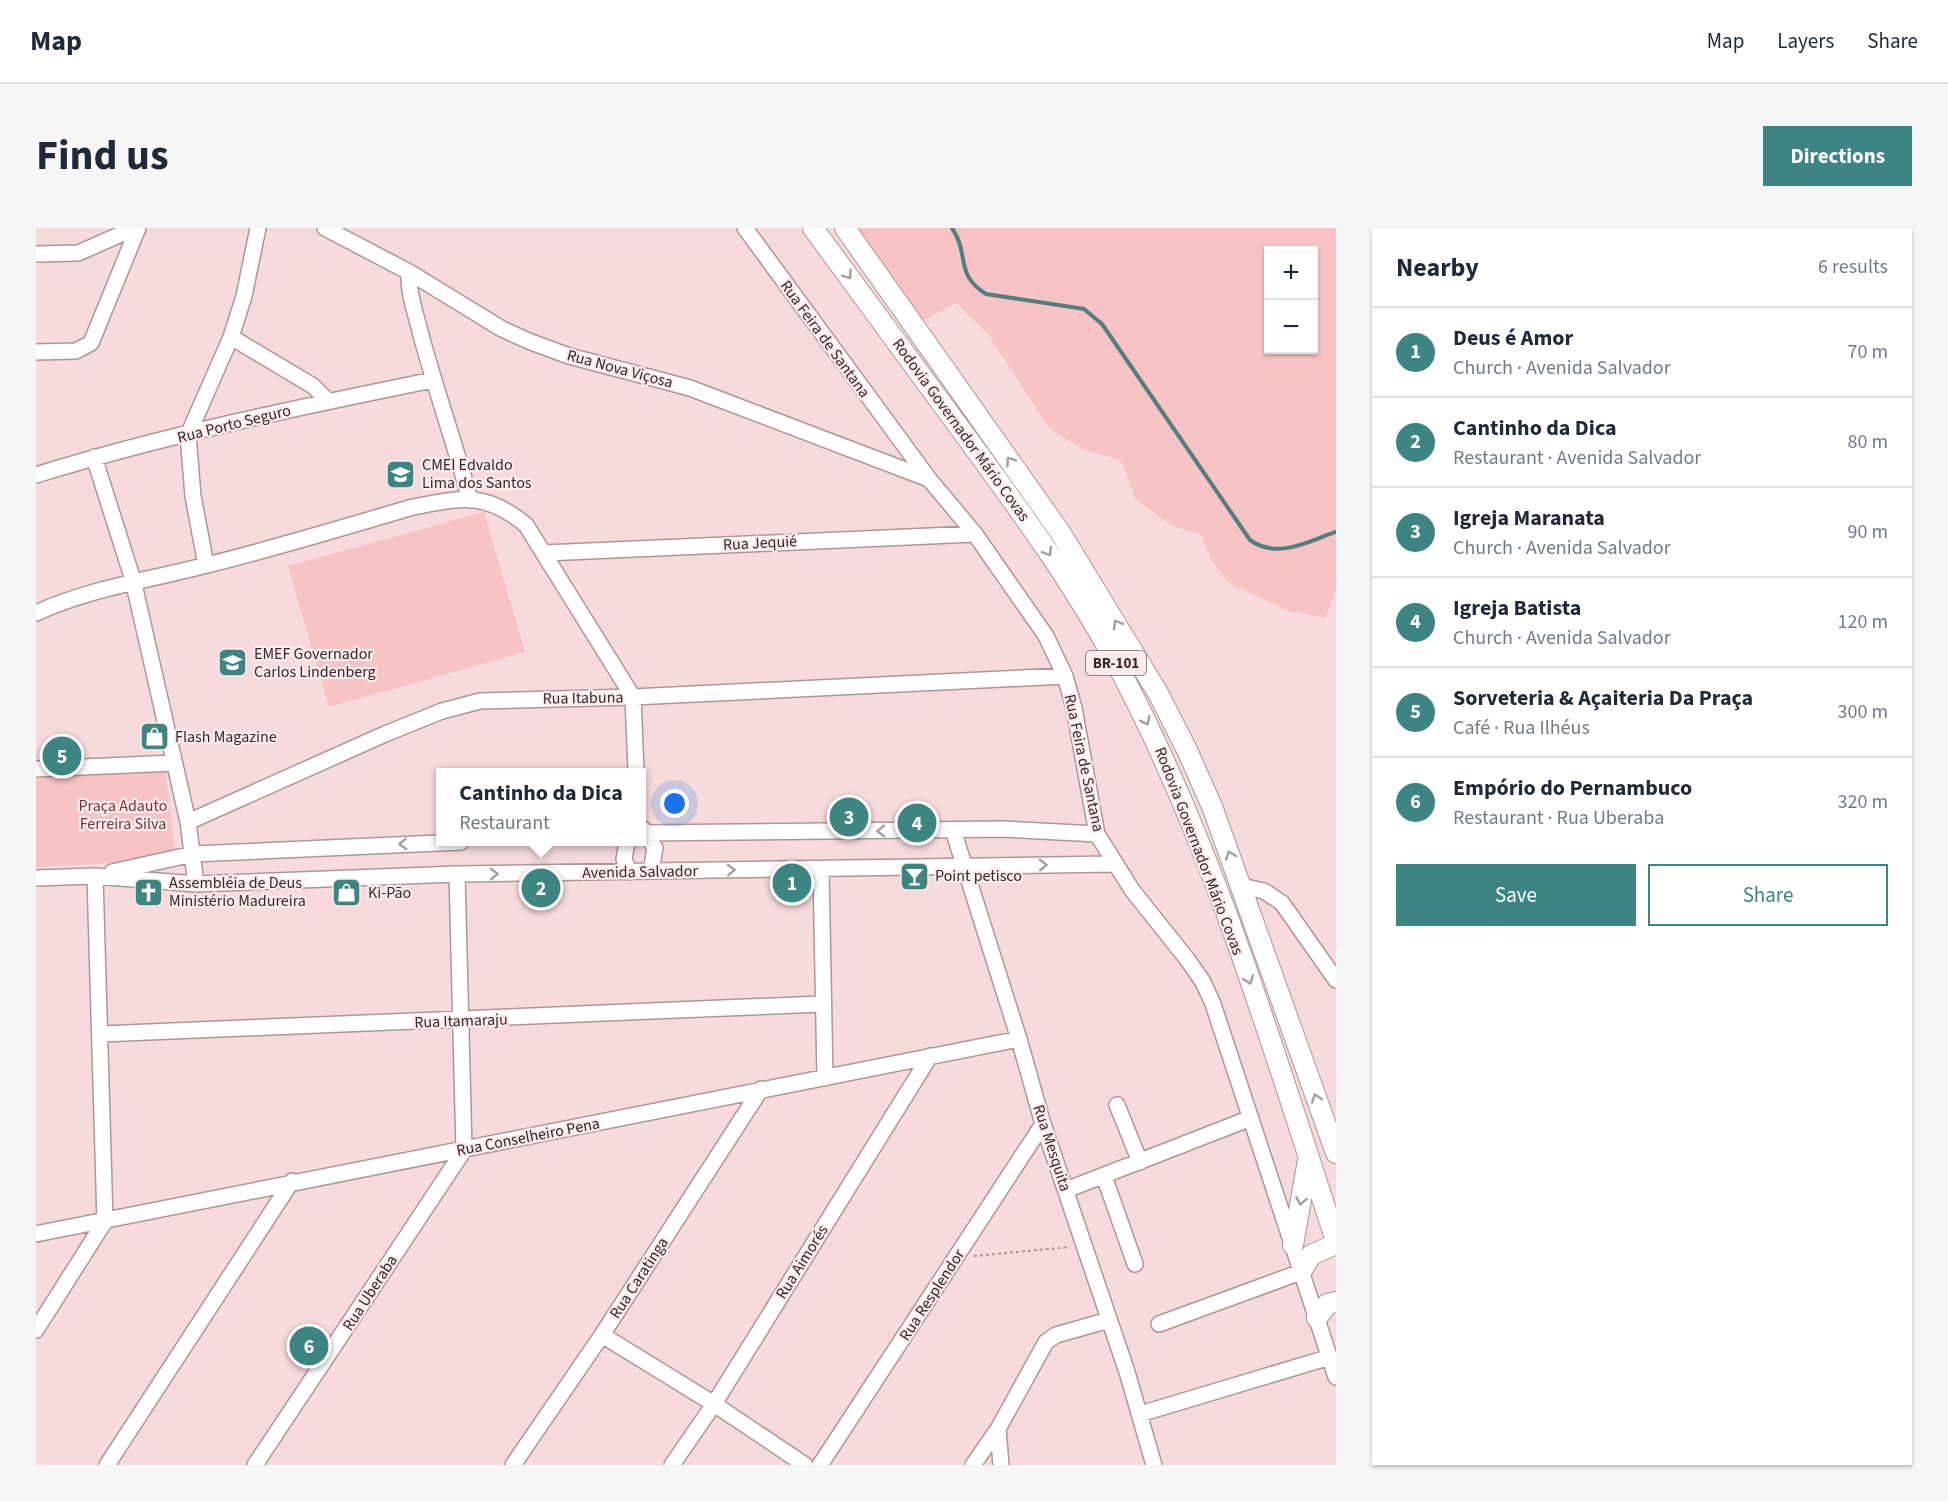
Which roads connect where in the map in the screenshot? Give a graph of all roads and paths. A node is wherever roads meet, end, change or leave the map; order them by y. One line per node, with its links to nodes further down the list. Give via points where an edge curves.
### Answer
1 (99, 228): 8 (street)
2 (136, 228): 8 (street); 12 (street, via 92,343 76,351)
3 (258, 228): 11 (street)
4 (325, 228): 10 (street, Rua Nova Viçosa)
5 (746, 228): 18 (street, Rua Feira de Santana)
6 (813, 228): 61 (main road, Rodovia Governador Mário Covas / BR-101, one-way to 61, via 1034,529 1121,670 1171,771 1200,844)
7 (845, 228): 47 (main road, Rodovia Governador Mário Covas / BR-101, one-way to 7, via 1187,750 1106,605 1060,532)
8 (104, 244): 9 (street, via 78,253)
9 (36, 254)
10 (409, 272): 13 (street, via 410,294); 18 (street, Rua Nova Viçosa, via 531,342 690,388)
11 (231, 337): 14 (street, via 304,380); 15 (street)
12 (36, 352)
13 (433, 380): 14 (street, Rua Porto Seguro); 19 (street)
14 (328, 401): 15 (street, Rua Porto Seguro)
15 (188, 435): 16 (street, Rua Porto Seguro); 22 (street)
16 (94, 457): 17 (street, Rua Porto Seguro); 23 (street)
17 (36, 475)
18 (929, 479): 20 (street, Rua Feira de Santana)
19 (470, 500): 21 (street, via 486,500 508,510 525,525); 22 (street, via 413,507)
20 (975, 534): 21 (street, Rua Jequié); 25 (street, Rua Feira de Santana, via 1039,626)
21 (545, 553): 26 (street)
22 (206, 566): 23 (street)
23 (133, 580): 24 (street); 27 (street)
24 (36, 613)
25 (1065, 676): 26 (street, Rua Itabuna); 33 (street, Rua Feira de Santana)
26 (633, 697): 28 (street); 30 (street, Rua Itabuna, via 506,699 461,704)
27 (174, 763): 29 (street); 30 (street)
28 (636, 768)
29 (36, 769)
30 (188, 822): 37 (street)
31 (953, 830): 32 (street, one-way to 32); 33 (street); 39 (street, Rua Mesquita)
32 (646, 831)
33 (1097, 834): 38 (street, Rua Feira de Santana)
34 (646, 835): 41 (street, via 655,848)
35 (436, 843): 37 (street, Avenida Salvador, one-way to 37)
36 (626, 846): 42 (street, via 624,859)
37 (193, 854): 44 (street, Avenida Salvador); 46 (street)
38 (1114, 864): 39 (street, Avenida Salvador, one-way to 38); 57 (street, Rua Feira de Santana, via 1203,982)
39 (964, 866): 40 (street, Avenida Salvador); 52 (street, Rua Mesquita)
40 (821, 869): 41 (street, Avenida Salvador, one-way to 40); 49 (street)
41 (651, 871): 42 (street, Avenida Salvador)
42 (629, 872): 43 (street, Avenida Salvador, one-way to 42)
43 (457, 874): 46 (street, Avenida Salvador); 50 (street)
44 (95, 876): 45 (street, Avenida Salvador); 46 (street, Avenida Salvador); 51 (street)
45 (36, 878)
46 (196, 884)
47 (1241, 886): 48 (street, via 1264,891 1282,903); 60 (main road, Rodovia Governador Mário Covas / BR-101, one-way to 47)
48 (1336, 980)
49 (821, 1005): 50 (street, Rua Itamaraju); 54 (street)
50 (462, 1021): 51 (street, Rua Itamaraju); 59 (street)
51 (100, 1035): 66 (street)
52 (1019, 1040): 53 (street, Rua Conselheiro Pena); 58 (street, Rua Mesquita)
53 (930, 1056): 54 (street, Rua Conselheiro Pena); 82 (street, Rua Aimorés)
54 (825, 1077): 55 (street, Rua Conselheiro Pena)
55 (761, 1089): 59 (street, Rua Conselheiro Pena); 79 (street, Rua Caratinga)
56 (1117, 1105): 62 (street)
57 (1251, 1118): 62 (street); 70 (street, Rua Feira de Santana)
58 (1043, 1124): 65 (street, Rua Mesquita); 71 (street, Rua Resplendor)
59 (464, 1150): 64 (street, Rua Conselheiro Pena); 86 (street, Rua Uberaba)
60 (1336, 1153)
61 (1309, 1158): 68 (main road, Rodovia Governador Mário Covas / BR-101); 70 (main road, one-way to 70)
62 (1140, 1162): 63 (street)
63 (1104, 1176): 65 (street); 72 (street)
64 (292, 1181): 66 (street, Rua Conselheiro Pena); 85 (street)
65 (1066, 1191): 69 (street, Rua Mesquita)
66 (105, 1221): 67 (street, Rua Conselheiro Pena); 78 (street)
67 (36, 1234)
68 (1336, 1242): 73 (main road, via 1311,1255)
69 (1085, 1245): 71 (path); 76 (street, Rua Mesquita)
70 (1293, 1245): 73 (street, Rua Feira de Santana)
71 (957, 1258): 90 (street, Rua Resplendor)
72 (1135, 1264)
73 (1301, 1272): 75 (street, Rua Feira de Santana); 77 (street)
74 (1336, 1302): 75 (main road, via 1327,1304)
75 (1317, 1318): 80 (street, Rua Feira de Santana)
76 (1109, 1320): 83 (street, Rua Mesquita); 84 (street, via 1046,1342)
77 (1159, 1324)
78 (36, 1330)
79 (602, 1335): 82 (street); 87 (street, Rua Caratinga)
80 (1330, 1357): 81 (street, Rua Feira de Santana); 83 (street)
81 (1336, 1377)
82 (714, 1404): 88 (street, Rua Aimorés); 89 (street)
83 (1140, 1414): 93 (street, Rua Mesquita)
84 (998, 1430): 91 (street); 92 (street)
85 (107, 1465)
86 (255, 1465)
87 (513, 1465)
88 (672, 1465)
89 (805, 1465)
90 (820, 1465)
91 (974, 1465)
92 (1001, 1465)
93 (1154, 1465)

